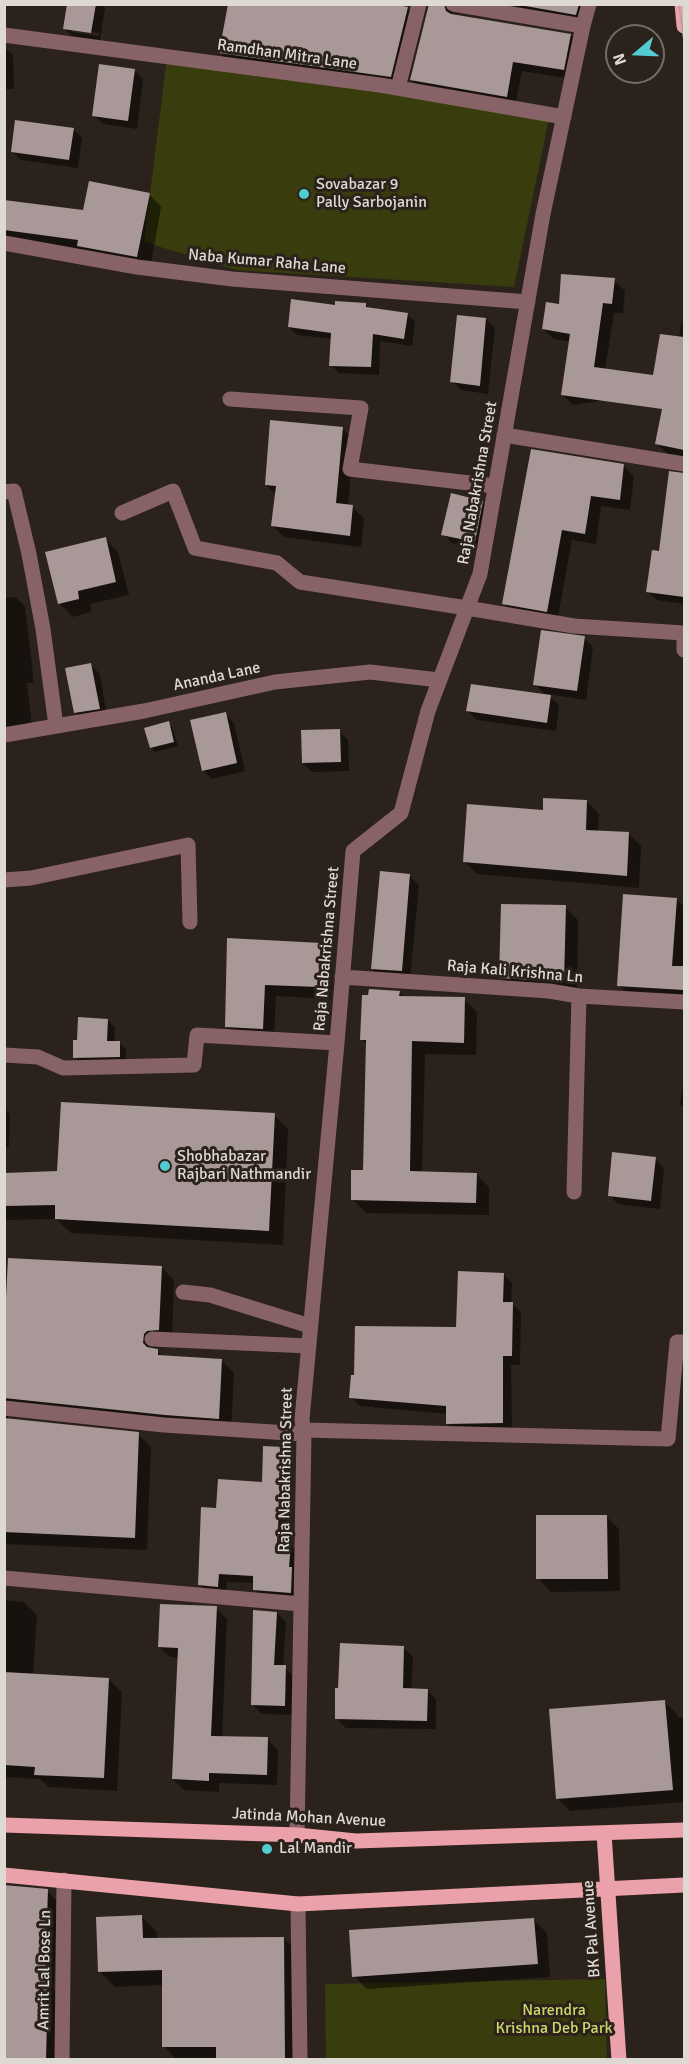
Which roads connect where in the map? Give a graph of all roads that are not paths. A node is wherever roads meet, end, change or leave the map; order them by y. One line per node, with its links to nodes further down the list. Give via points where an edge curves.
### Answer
1 (419, 4): 8 (street)
2 (453, 4): 5 (street)
3 (590, 4): 5 (street, Raja Nabakrishna Street)
4 (682, 4): 6 (main road)
5 (583, 26): 9 (street, Raja Nabakrishna Street)
6 (684, 26)
7 (4, 35): 8 (street, Ramdhan Mitra Lane)
8 (398, 88): 9 (street, Ramdhan Mitra Lane)
9 (564, 117): 11 (street, Raja Nabakrishna Street)
10 (4, 243): 11 (street, Naba Kumar Raha Lane, via 232,279)
11 (528, 302): 13 (street, Raja Nabakrishna Street)
12 (230, 399): 15 (street, via 361,408 350,469)
13 (504, 435): 14 (street); 15 (street, Raja Nabakrishna Street)
14 (684, 464)
15 (495, 486): 18 (street, Raja Nabakrishna Street, via 480,574)
16 (4, 492): 21 (street, via 14,491 29,554)
17 (122, 513): 18 (street, via 173,491 195,548 277,562 300,582)
18 (467, 608): 19 (street, via 574,627 684,633); 20 (street, Raja Nabakrishna Street)
19 (684, 650)
20 (439, 680): 21 (street, Ananda Lane, via 370,672 275,682); 25 (street, Raja Nabakrishna Street, via 401,813 353,851)
21 (56, 726): 22 (street, Ananda Lane)
22 (4, 735)
23 (4, 880): 24 (street, via 31,878 188,845)
24 (189, 922)
25 (342, 977): 26 (street, Raja Kali Krishna Ln); 28 (street, Raja Nabakrishna Street)
26 (579, 996): 27 (street, Raja Kali Krishna Ln); 30 (street)
27 (684, 1002)
28 (337, 1043): 29 (street, via 197,1035 194,1065 63,1068 38,1057); 32 (street, Raja Nabakrishna Street)
29 (4, 1055)
30 (574, 1192)
31 (183, 1292): 32 (street, via 210,1294)
32 (310, 1326): 35 (street, Raja Nabakrishna Street)
33 (152, 1339): 35 (street)
34 (684, 1342): 37 (street, via 677,1342 668,1439)
35 (309, 1346): 37 (street, Raja Nabakrishna Street)
36 (4, 1408): 37 (street, via 164,1425)
37 (304, 1432): 39 (street, Raja Nabakrishna Street)
38 (4, 1578): 39 (street)
39 (301, 1604): 43 (street, Raja Nabakrishna Street)
40 (4, 1825): 43 (main road, Jatinda Mohan Avenue)
41 (684, 1830): 42 (main road, Jatinda Mohan Avenue)
42 (604, 1833): 43 (main road, Jatinda Mohan Avenue, via 356,1841); 47 (main road, BK Pal Avenue)
43 (297, 1835)
44 (4, 1875): 45 (main road)
45 (64, 1880): 48 (main road); 49 (street, Amrit Lal Bose Ln)
46 (684, 1885): 47 (main road)
47 (607, 1888): 48 (main road); 51 (main road, BK Pal Avenue)
48 (298, 1904): 50 (street)
49 (62, 2060)
50 (300, 2060)
51 (619, 2060)

